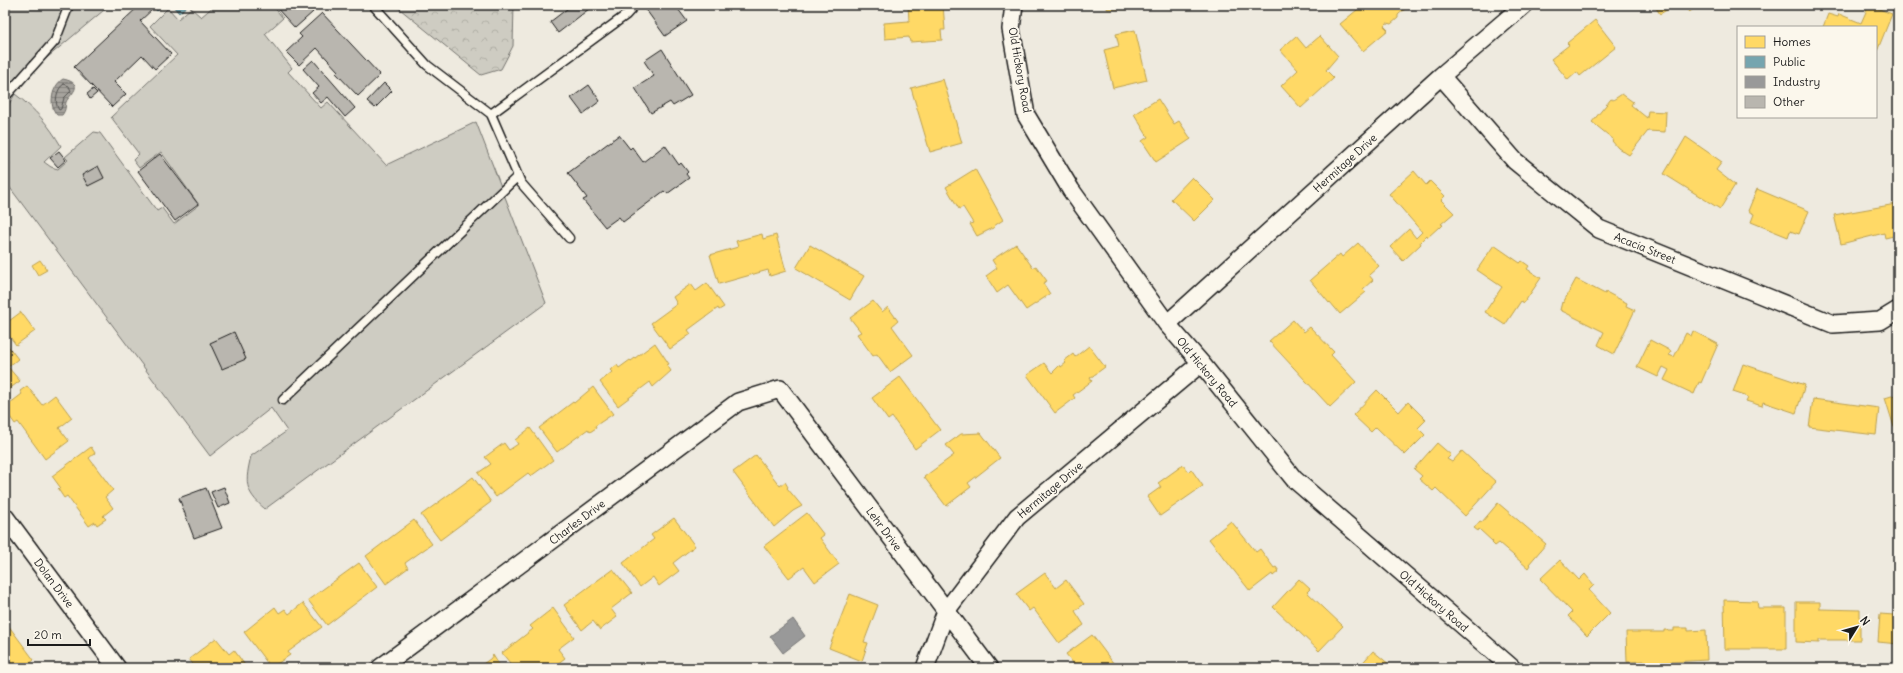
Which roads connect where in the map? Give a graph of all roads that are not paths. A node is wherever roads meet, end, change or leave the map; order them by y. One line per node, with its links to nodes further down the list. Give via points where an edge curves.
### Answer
1 (69, 5): 7 (lane, via 55,41)
2 (373, 5): 8 (lane, via 427,65)
3 (635, 5): 8 (lane, via 626,15)
4 (1014, 5): 12 (street, Old Hickory Road, via 1010,29 1026,115 1071,190)
5 (1524, 5): 6 (street, Hermitage Drive)
6 (1441, 76): 11 (street, Acacia Street, via 1515,161 1598,229 1833,324 1880,321); 12 (street, Hermitage Drive)
7 (5, 97)
8 (491, 114): 9 (lane)
9 (518, 176): 10 (lane, via 521,183); 15 (lane)
10 (569, 238)
11 (1898, 310)
12 (1167, 324): 13 (street, Old Hickory Road)
13 (1201, 363): 17 (street, Hermitage Drive, via 1017,517); 22 (street, Old Hickory Road, via 1294,479)
14 (780, 389): 17 (street, Lehr Drive); 19 (street, Charles Drive, via 738,402)
15 (283, 400)
16 (5, 517): 18 (street, Dolan Drive)
17 (946, 611): 20 (street, Hermitage Drive); 21 (street, Lehr Drive)
18 (117, 668)
19 (380, 668)
20 (925, 668)
21 (989, 668)
22 (1512, 668)

